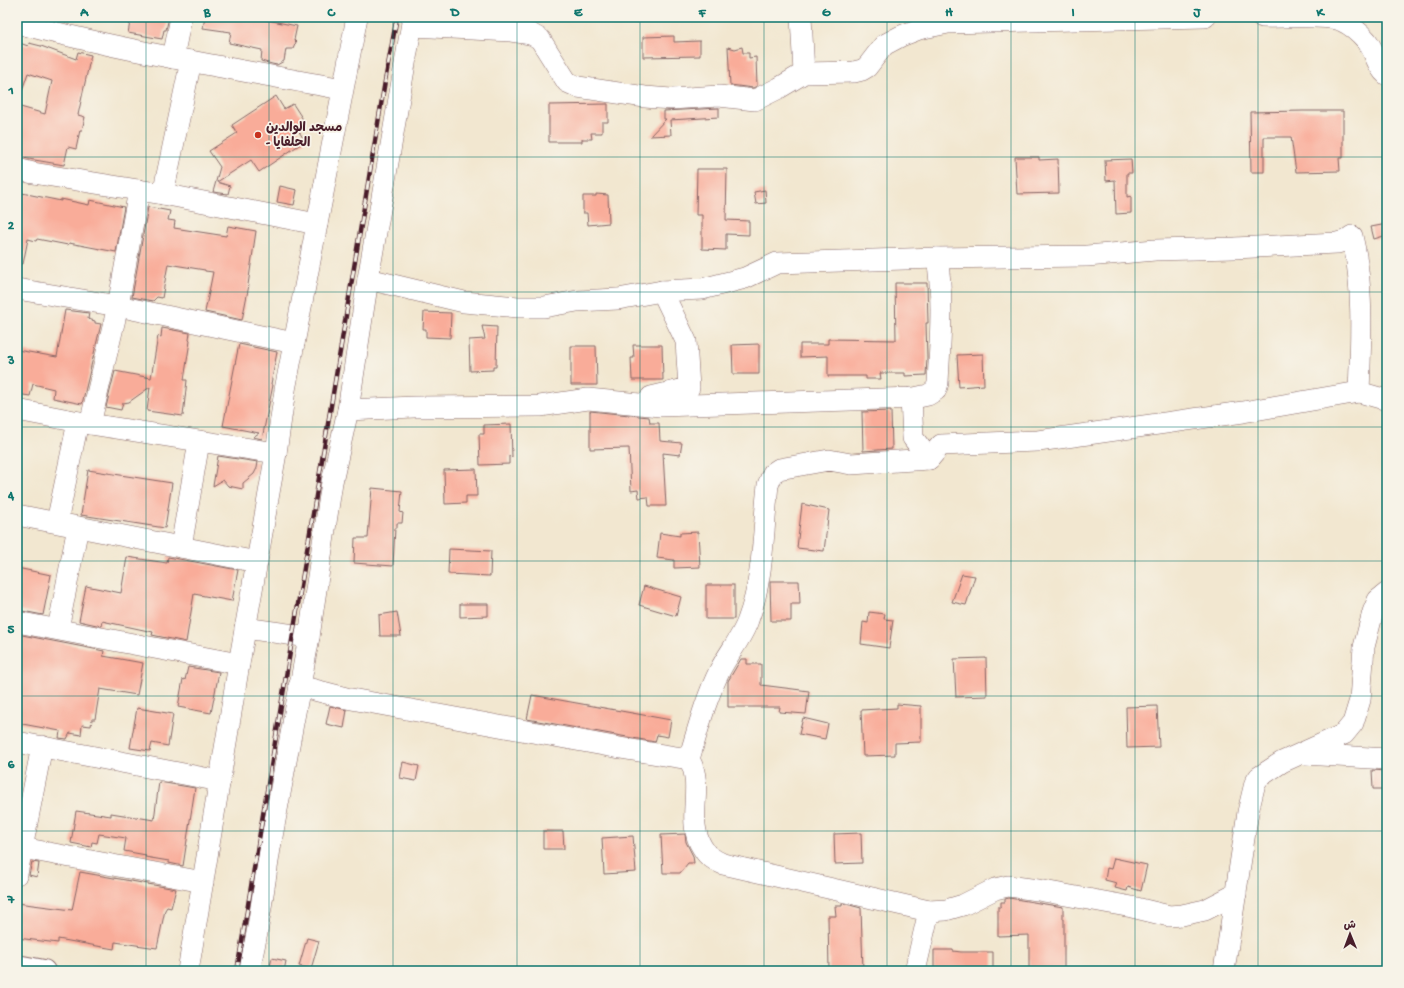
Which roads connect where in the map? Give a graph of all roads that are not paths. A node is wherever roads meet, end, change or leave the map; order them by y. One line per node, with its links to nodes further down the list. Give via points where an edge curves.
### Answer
1 (181, 17): 8 (street)
2 (357, 17): 11 (street)
3 (801, 17): 9 (street)
4 (1205, 17): 9 (street, via 948,23 919,29 884,45 862,70)
5 (1262, 17): 10 (street, via 1330,18 1342,21 1366,40 1382,71)
6 (413, 21): 9 (street, via 531,34 540,39 567,82 578,87 638,96 671,99 719,96 755,100); 17 (street)
7 (17, 23): 8 (street, via 53,33)
8 (182, 59): 11 (street); 14 (street)
9 (804, 72)
10 (1387, 75)
11 (342, 89): 15 (street)
12 (17, 169): 13 (street)
13 (139, 190): 14 (street); 20 (street)
14 (163, 194): 15 (street)
15 (317, 224): 21 (street)
16 (937, 258): 19 (street, via 777,263 745,278 702,289); 22 (street, via 1087,256 1155,250 1321,244 1345,241 1352,236 1357,256 1359,284); 23 (street, via 941,324 938,383 936,390 928,395)
17 (368, 279): 19 (street, via 464,302 518,307 544,307 577,301 618,299); 27 (street)
18 (17, 289): 20 (street)
19 (662, 291): 25 (street, via 686,341 689,388)
20 (118, 306): 21 (street); 28 (street)
21 (294, 343): 30 (street)
22 (1359, 392): 24 (street); 31 (street, via 1243,412 1038,441 941,446)
23 (911, 398): 25 (street, via 660,406); 31 (street, via 912,438)
24 (1387, 400)
25 (625, 403): 27 (street, via 588,399 540,406)
26 (17, 410): 28 (street)
27 (348, 410): 41 (street, via 332,482)
28 (84, 423): 29 (street); 33 (street)
29 (199, 442): 30 (street); 35 (street)
30 (276, 452): 36 (street)
31 (929, 459): 47 (street, via 851,464 829,460 779,469 773,473 768,485 760,574 754,602 748,622 716,677)
32 (17, 515): 33 (street)
33 (57, 522): 34 (street)
34 (78, 527): 35 (street); 40 (street)
35 (181, 547): 36 (street)
36 (257, 562): 39 (street)
37 (1387, 593): 46 (street, via 1378,600 1372,612 1364,647 1360,700 1353,723 1344,734)
38 (17, 622): 40 (street)
39 (245, 628): 41 (street); 42 (street)
40 (58, 629): 42 (street)
41 (309, 637): 43 (street)
42 (238, 664): 49 (street)
43 (299, 686): 47 (street, via 346,698); 58 (street)
44 (17, 742): 45 (street)
45 (42, 746): 49 (street); 50 (street)
46 (1299, 754): 48 (street); 53 (street, via 1259,777 1255,783 1248,812)
47 (689, 759): 54 (street, via 696,774 695,831 708,856 723,864)
48 (1387, 759)
49 (220, 781): 52 (street)
50 (20, 848): 51 (street); 52 (street)
51 (17, 874)
52 (203, 882): 57 (street)
53 (1236, 894): 54 (street, via 1205,910 1169,916 1132,907 1008,886 946,910); 60 (street)
54 (930, 911): 59 (street)
55 (17, 966): 56 (main road)
56 (44, 971)
57 (188, 971)
58 (249, 971)
59 (915, 971)
60 (1224, 971)

